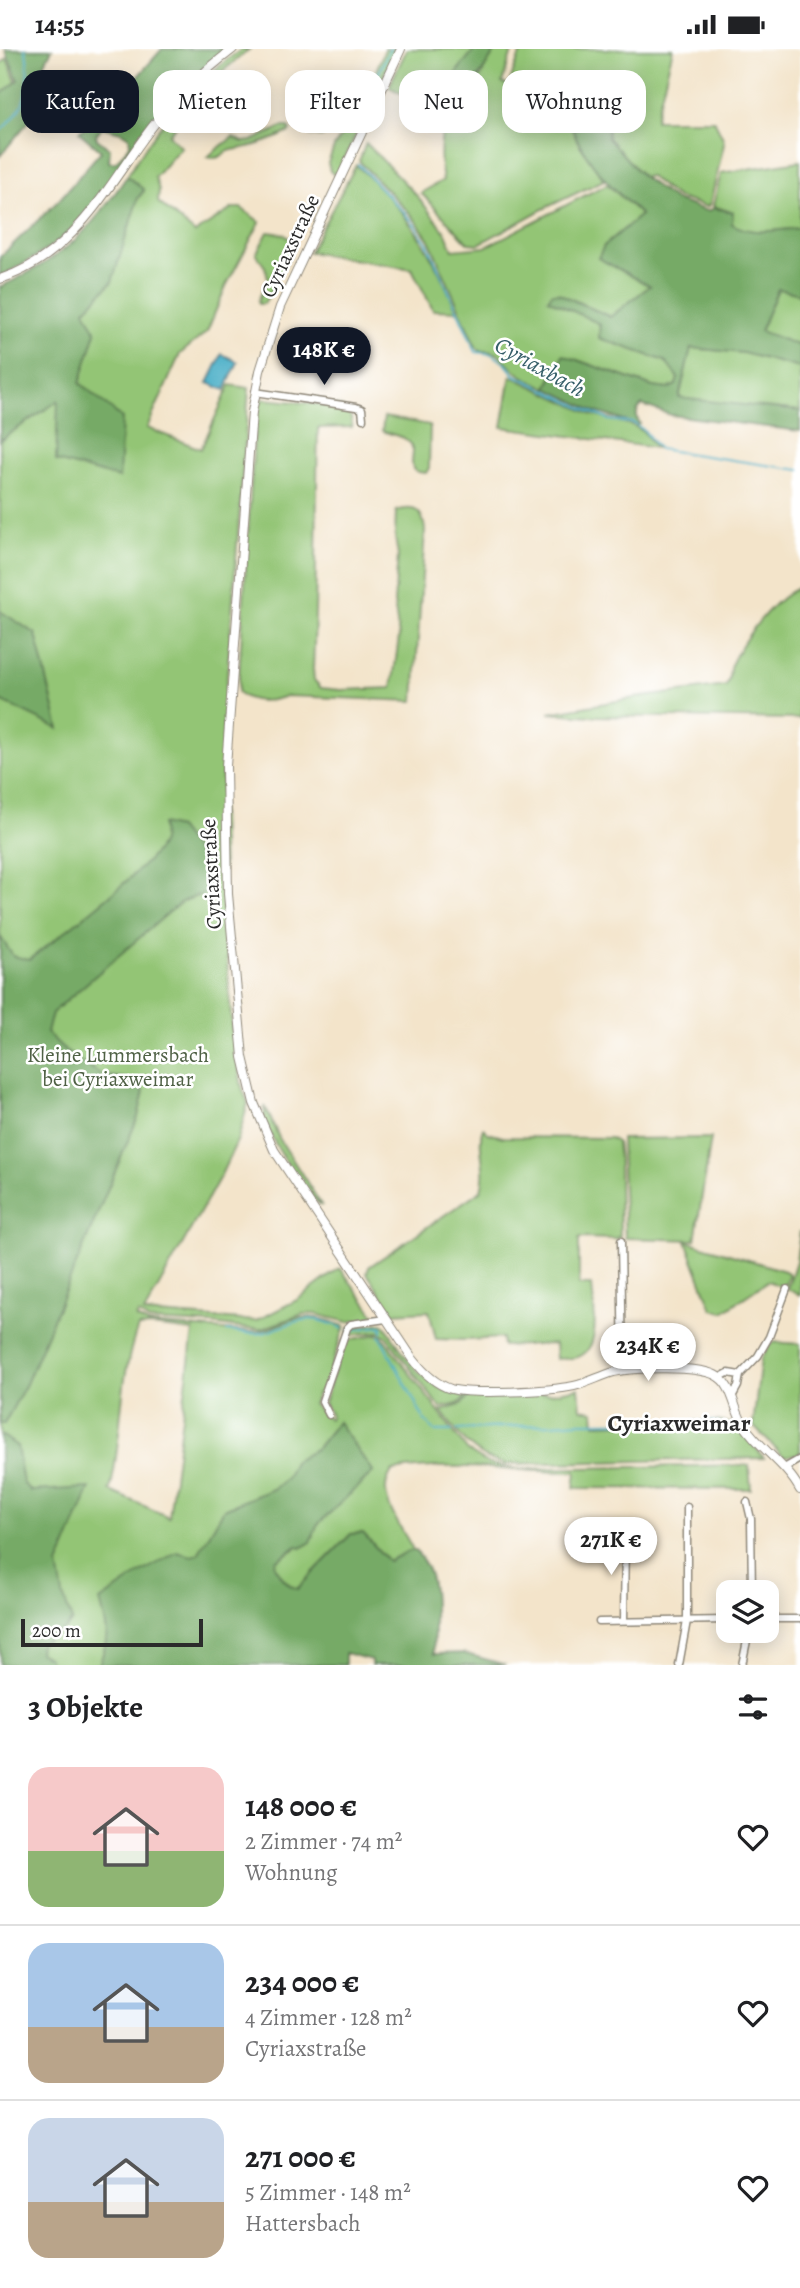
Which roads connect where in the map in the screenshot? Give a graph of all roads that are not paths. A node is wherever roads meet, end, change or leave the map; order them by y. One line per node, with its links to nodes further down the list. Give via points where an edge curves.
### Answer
1 (233, 49): 3 (street, via 200,75 154,125 69,239 39,262)
2 (401, 49): 4 (street, Cyriaxstraße, via 280,307)
3 (0, 279)
4 (255, 392): 5 (street, via 356,407 362,409); 8 (street, Cyriaxstraße, via 226,766 229,904 243,1057 254,1103 274,1150)
5 (363, 419)
6 (621, 1241): 9 (street)
7 (787, 1289): 10 (street, via 769,1336)
8 (386, 1319): 9 (street, Cyriaxstraße, via 419,1367 451,1389 551,1389 580,1385); 13 (street, via 347,1328 321,1401)
9 (623, 1370): 11 (street, Cyriaxstraße, via 698,1371)
10 (740, 1375): 11 (street, Cyriaxstraße, via 728,1373); 12 (street)
11 (719, 1378): 12 (street)
12 (732, 1397): 15 (street, via 743,1424)
13 (329, 1415)
14 (800, 1459): 15 (street)
15 (784, 1468): 16 (street)
16 (800, 1490)
17 (747, 1502): 20 (street)
18 (687, 1507): 25 (street)
19 (619, 1526): 24 (street, via 625,1534)
20 (751, 1580)
21 (779, 1619): 22 (street)
22 (800, 1619)
23 (716, 1620): 25 (street)
24 (624, 1621): 25 (street); 26 (street)
25 (687, 1621): 28 (street)
26 (599, 1622)
27 (747, 1643): 29 (street)
28 (679, 1665)
29 (742, 1665)

